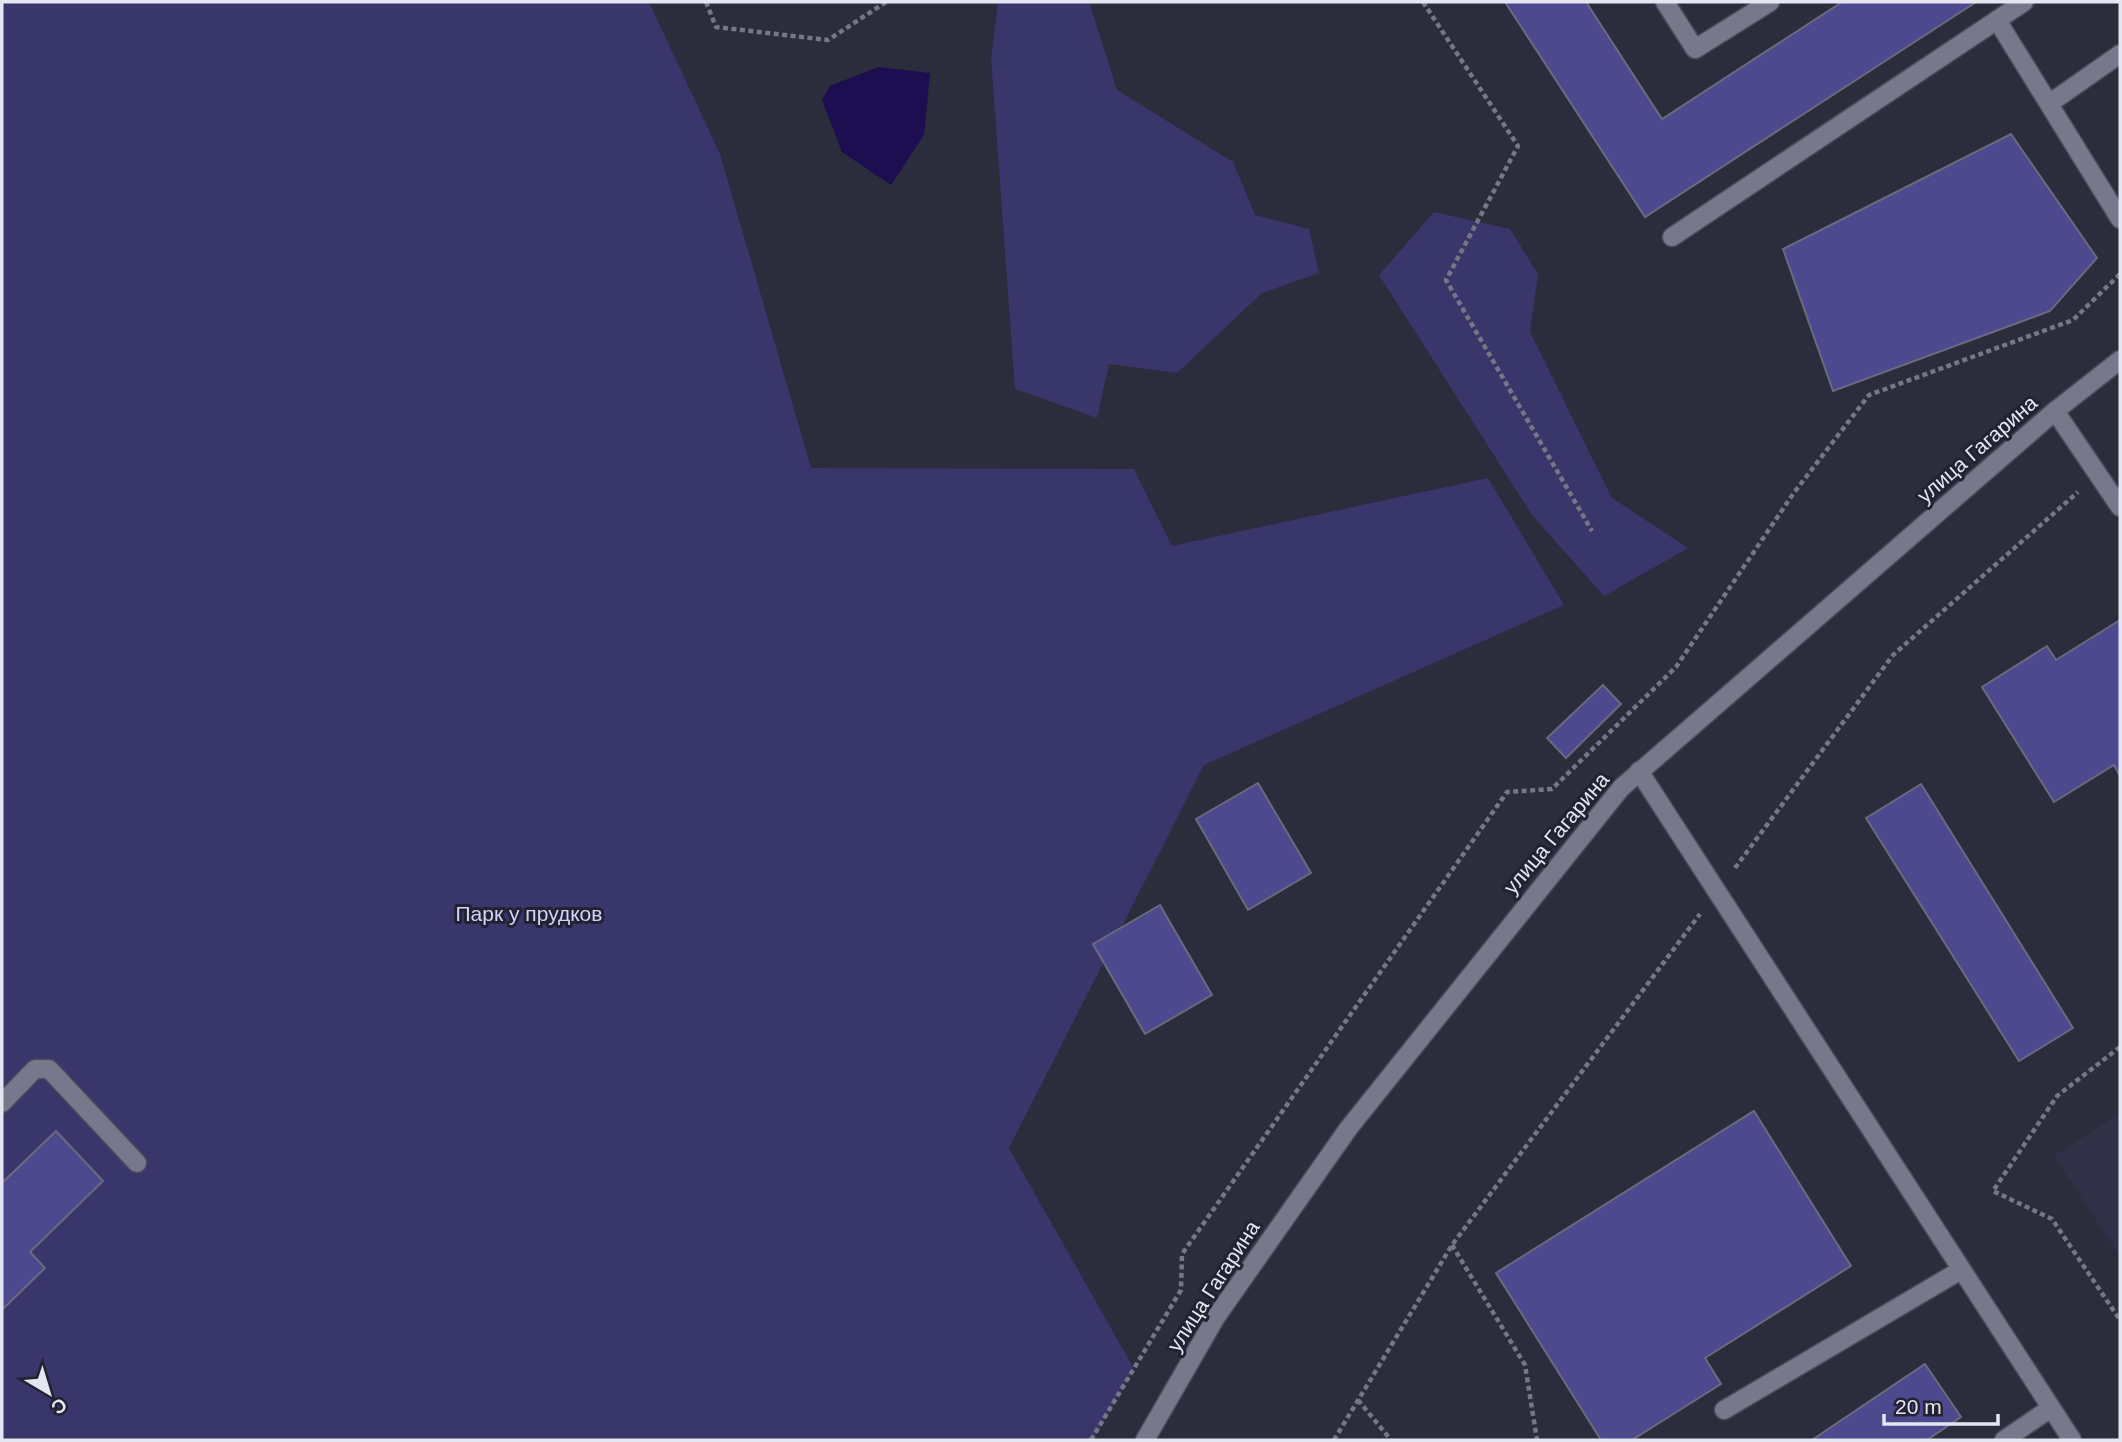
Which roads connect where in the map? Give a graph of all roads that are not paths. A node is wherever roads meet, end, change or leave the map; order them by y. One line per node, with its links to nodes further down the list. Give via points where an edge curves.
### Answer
1 (1665, 2): 2 (street, via 1695,49)
2 (1770, 2)
3 (2024, 2): 4 (street)
4 (1997, 20): 6 (street); 8 (street)
5 (2120, 54): 6 (street)
6 (2050, 103): 7 (street)
7 (2120, 219)
8 (1672, 237)
9 (2120, 360): 10 (street, улица Гагарина)
10 (2055, 411): 11 (street); 12 (street, улица Гагарина)
11 (2120, 507)
12 (1639, 771): 15 (street); 18 (street, улица Гагарина, via 1348,1129 1216,1317)
13 (2, 1103): 14 (street, via 35,1069 48,1069)
14 (137, 1163)
15 (1961, 1270): 16 (street); 17 (street)
16 (2051, 1408): 19 (street); 20 (street)
17 (1724, 1410)
18 (1145, 1440)
19 (2004, 1440)
20 (2072, 1440)

